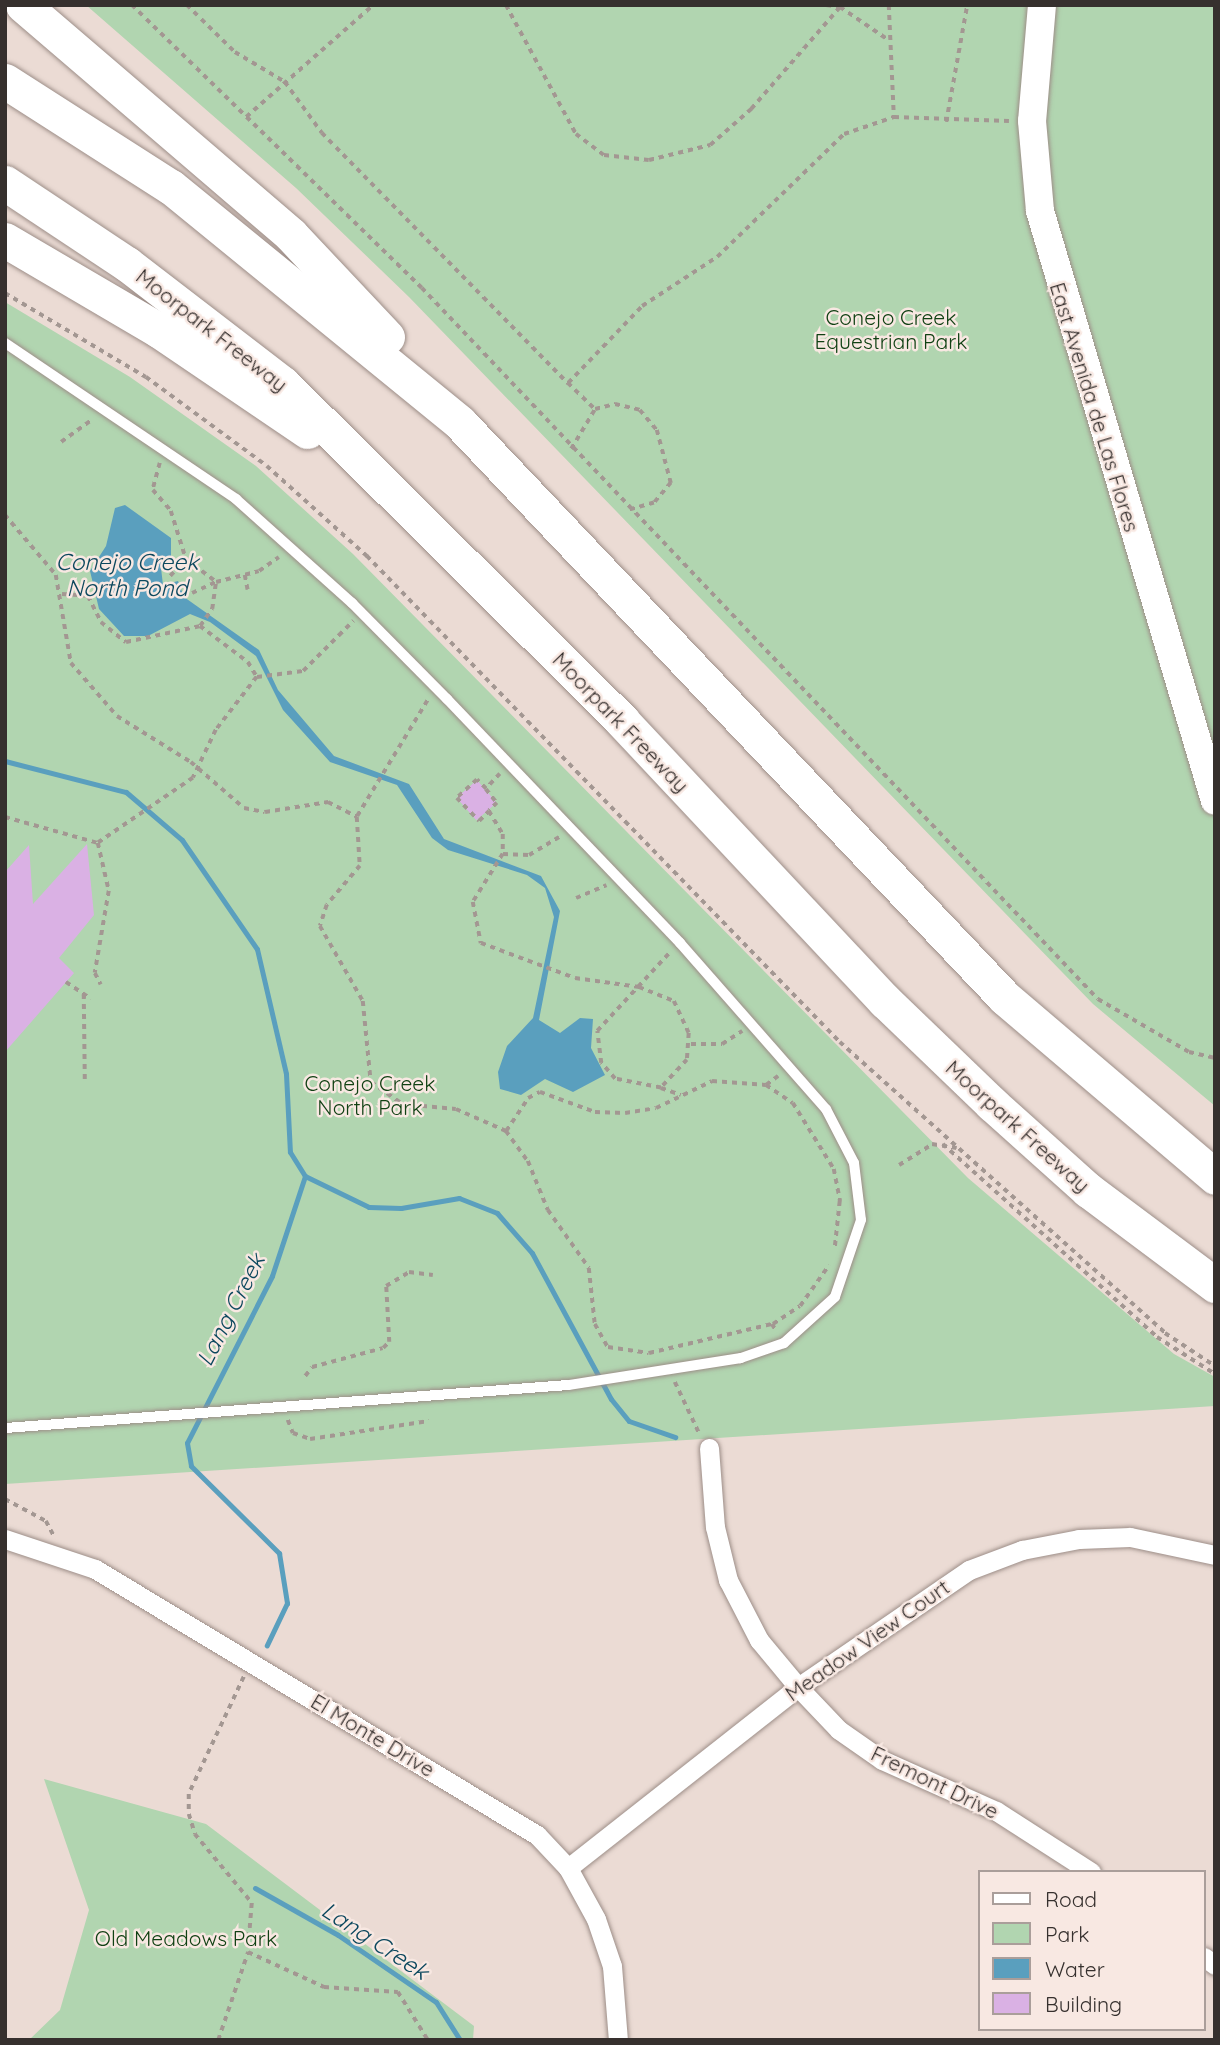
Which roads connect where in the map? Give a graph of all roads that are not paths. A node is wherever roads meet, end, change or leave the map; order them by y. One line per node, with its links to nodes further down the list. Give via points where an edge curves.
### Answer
1 (23, 5): 7 (highway, via 291,236 349,292)
2 (1042, 5): 9 (street, East Avenida de Las Flores, via 1032,121 1051,259)
3 (5, 81): 7 (highway, via 171,187)
4 (5, 183): 8 (highway, Moorpark Freeway, via 193,312 283,384)
5 (5, 240): 8 (highway, via 160,331)
6 (5, 343): 12 (lane, via 169,450 290,546 362,612 680,943 789,1066 848,1145 861,1220 835,1297 784,1343 671,1372 210,1416)
7 (460, 423): 10 (highway, via 1006,998)
8 (389, 488): 11 (highway, Moorpark Freeway, via 982,1095 1088,1190)
9 (1215, 801)
10 (1215, 1177)
11 (1215, 1285)
12 (5, 1428)
13 (709, 1448): 16 (street, Fremont Drive, via 715,1527 728,1580 760,1640)
14 (5, 1539): 17 (street, El Monte Drive, via 52,1551 251,1663 491,1805 537,1835)
15 (1215, 1555): 16 (street, Meadow View Court, via 1130,1537 1022,1550 927,1593)
16 (798, 1687): 17 (street, Meadow View Court); 18 (street, Fremont Drive, via 839,1731 882,1760 996,1811)
17 (568, 1868): 19 (street, El Monte Drive, via 596,1919 612,1966)
18 (1088, 1870)
19 (618, 2040)

